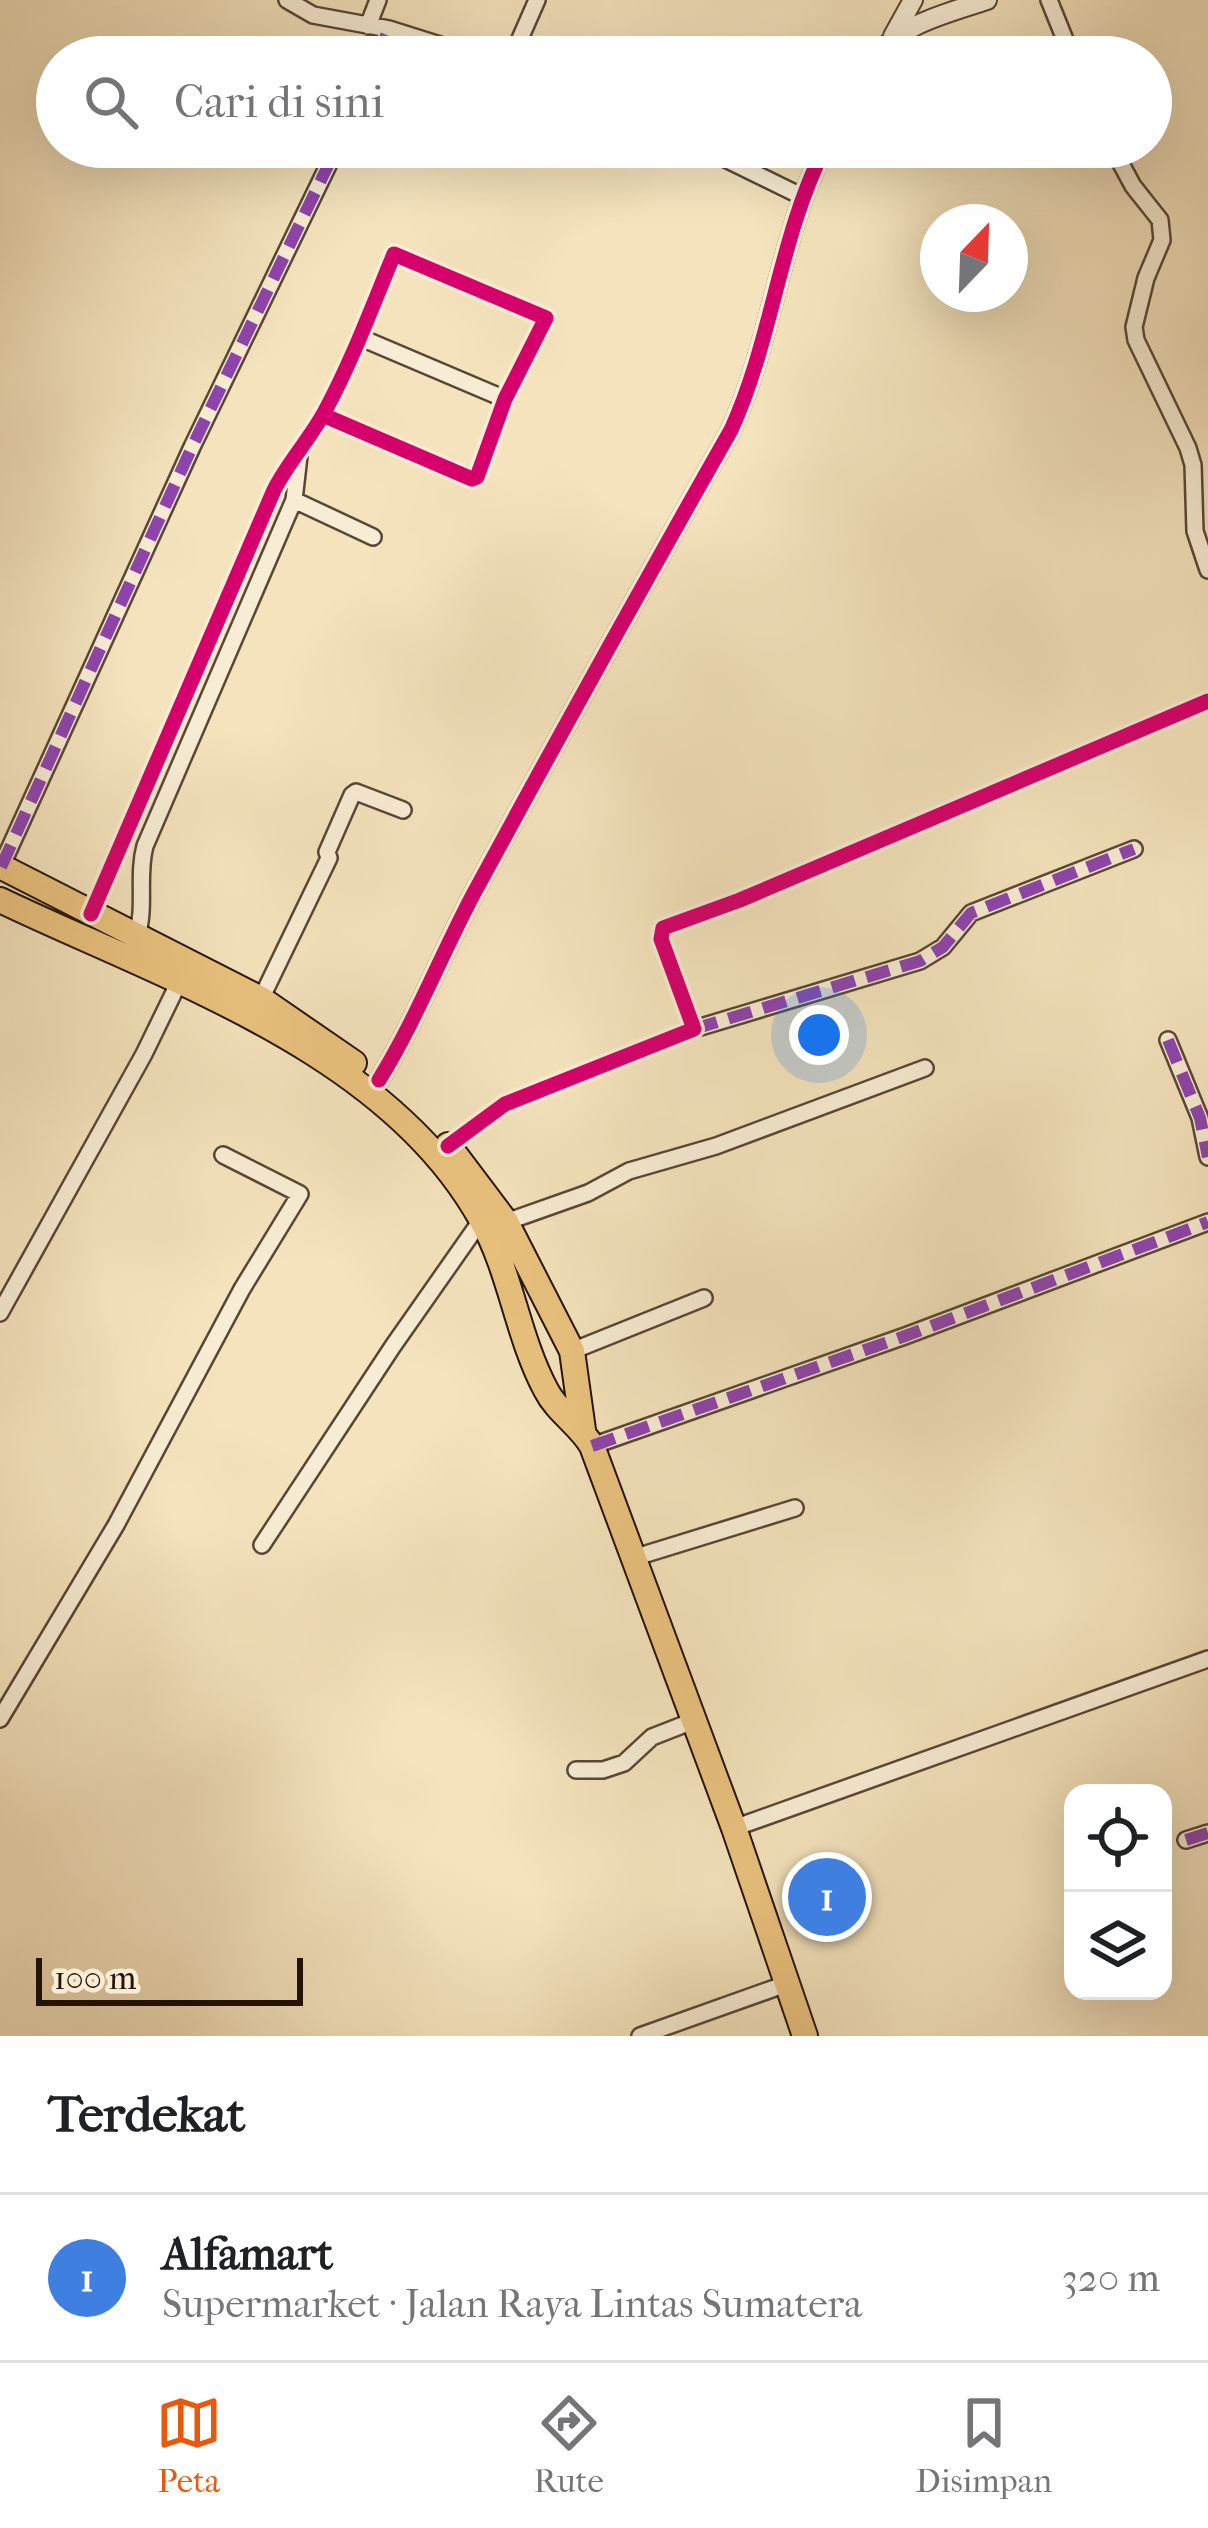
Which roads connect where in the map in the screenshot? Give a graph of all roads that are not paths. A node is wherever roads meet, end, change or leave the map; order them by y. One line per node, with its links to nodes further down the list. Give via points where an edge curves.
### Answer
1 (287, 0): 7 (street, via 314,15)
2 (379, 0): 7 (street)
3 (537, 0): 11 (street)
4 (913, 0): 12 (street)
5 (987, 0): 12 (street)
6 (1049, 0): 13 (street)
7 (368, 26): 8 (street)
8 (389, 29): 9 (street); 10 (street)
9 (386, 36)
10 (411, 36)
11 (521, 36)
12 (893, 36)
13 (1064, 36)
14 (327, 168): 29 (street)
15 (744, 168): 18 (street)
16 (815, 168): 18 (street)
17 (1123, 168): 25 (street, via 1160,220 1162,241 1134,327 1188,448 1195,532)
18 (801, 196): 38 (street, via 758,364 731,430)
19 (359, 337): 20 (street); 20 (street, via 394,254 546,318); 21 (street)
20 (506, 399): 21 (street, via 472,479)
21 (323, 415): 22 (street)
22 (298, 456): 23 (street); 31 (street, via 268,502)
23 (294, 500): 24 (street); 32 (street, via 145,846)
24 (373, 537)
25 (1208, 570)
26 (1208, 701): 35 (street, via 663,928)
27 (403, 810): 34 (street, via 352,795)
28 (1134, 849): 35 (street, via 971,913 920,961)
29 (1, 867): 31 (highway)
30 (0, 900): 33 (highway)
31 (91, 914): 32 (highway)
32 (137, 936): 34 (highway)
33 (179, 982): 42 (highway, via 374,1094); 45 (street)
34 (261, 999): 38 (highway)
35 (694, 1029): 39 (street, via 505,1104)
36 (1168, 1040): 41 (street)
37 (925, 1068): 42 (street)
38 (379, 1080): 39 (highway)
39 (448, 1146): 42 (highway)
40 (223, 1155): 52 (street, via 300,1194)
41 (1208, 1157)
42 (494, 1221): 46 (highway); 47 (highway, via 548,1396); 49 (street, via 393,1346)
43 (1208, 1222): 47 (street, via 904,1336)
44 (704, 1298): 46 (street)
45 (0, 1313)
46 (572, 1352): 47 (highway)
47 (587, 1438): 50 (highway)
48 (795, 1508): 50 (street)
49 (262, 1545)
50 (633, 1558): 53 (highway)
51 (1208, 1659): 55 (street)
52 (0, 1719)
53 (693, 1720): 54 (street, via 652,1737 624,1763); 55 (highway)
54 (576, 1770)
55 (734, 1828): 58 (highway)
56 (1208, 1833): 57 (street)
57 (1186, 1840)
58 (786, 1984): 59 (street); 60 (highway)
59 (640, 2036)
60 (805, 2036)

